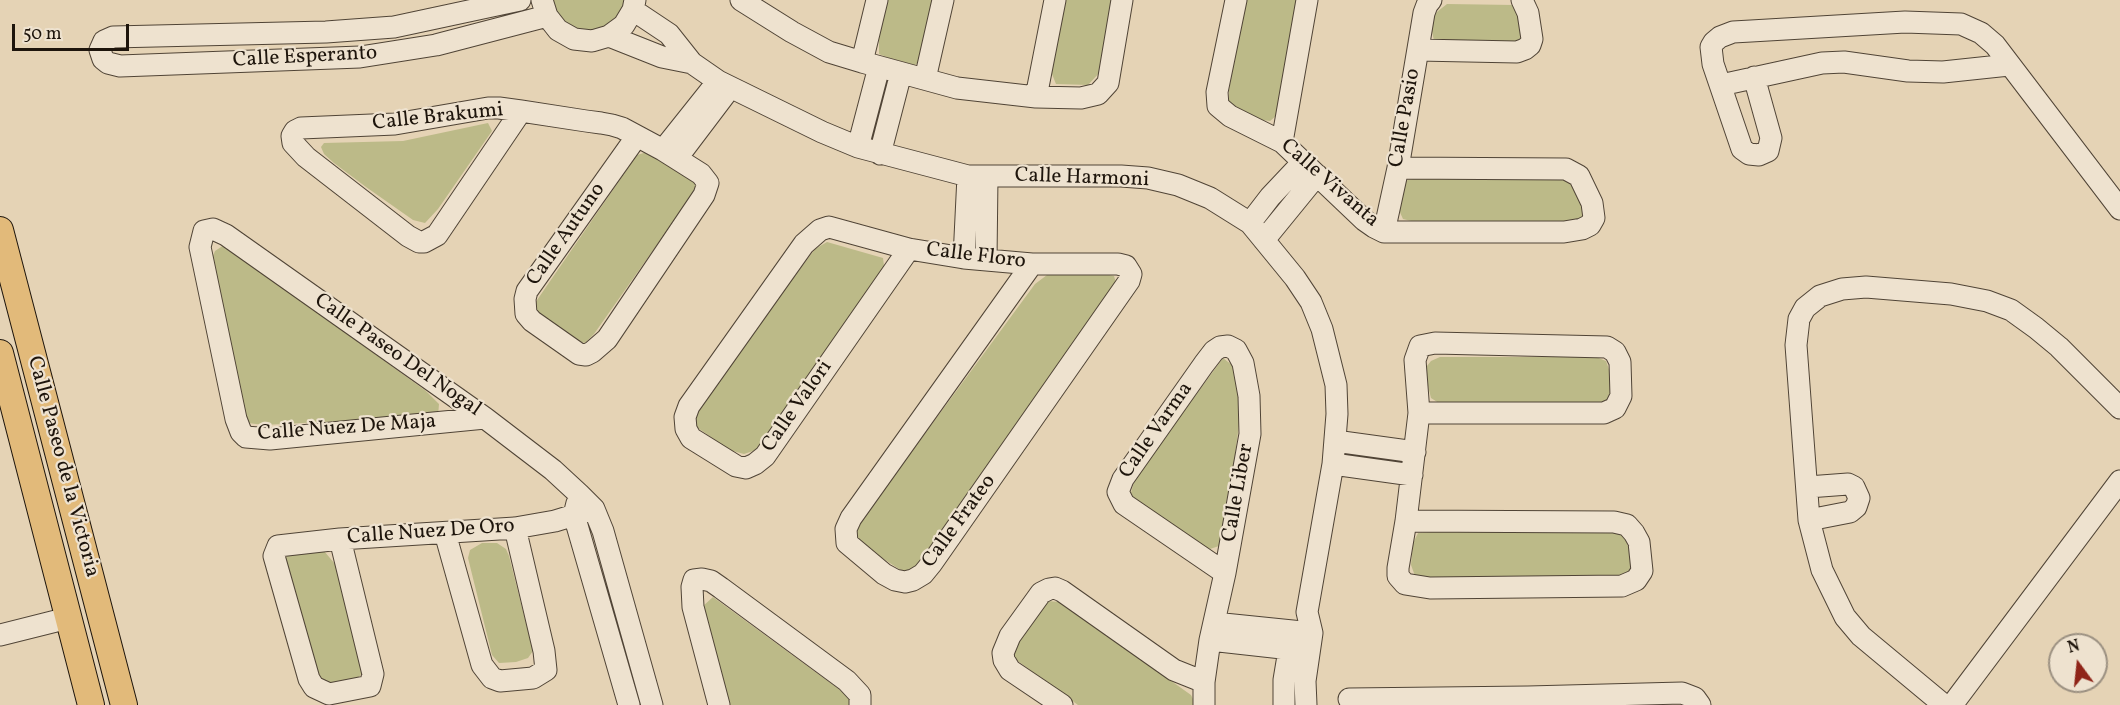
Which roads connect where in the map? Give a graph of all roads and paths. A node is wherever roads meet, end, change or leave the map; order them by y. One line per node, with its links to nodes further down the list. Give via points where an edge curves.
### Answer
1 (520, 0): 14 (street, Calle Esperanto, via 394,27 326,33)
2 (741, 0): 12 (street)
3 (877, 0): 19 (street)
4 (943, 0): 23 (street)
5 (1055, 0): 26 (street)
6 (1122, 0): 26 (street, via 1108,83 1098,94 1081,98)
7 (1236, 0): 29 (street, Calle Vivanta, via 1217,92 1218,106)
8 (1307, 0): 29 (street)
9 (1522, 0): 16 (street, via 1532,39 1525,49)
10 (1429, 2): 16 (street, Calle Pasio)
11 (634, 5): 15 (street, via 624,26); 18 (street, Calle Harmoni, via 669,34)
12 (766, 7): 19 (street, via 792,32 829,52)
13 (545, 8): 15 (street, via 558,30 574,39 592,41); 17 (street, Calle Esperanto, via 436,45 398,52)
14 (180, 35): 17 (street); 17 (street, Calle Esperanto, via 113,37 104,41 100,50 103,59 112,65)
15 (609, 36): 18 (street, Calle Harmoni, via 662,57)
16 (1418, 50): 34 (street, Calle Pasio)
17 (183, 63)
18 (692, 63): 24 (street, Calle Harmoni)
19 (871, 65): 21 (street); 30 (street)
20 (2010, 65): 22 (street, via 1942,72 1822,63); 25 (street, via 1981,33 1961,24 1905,22 1733,32 1714,42 1711,55); 37 (street)
21 (901, 73): 23 (street); 32 (street)
22 (1754, 77): 25 (street); 25 (street, via 1771,138 1768,151 1759,155 1742,149)
23 (925, 79): 26 (street, via 957,88)
24 (724, 84): 30 (street, Calle Harmoni); 31 (street)
25 (1721, 85)
26 (1036, 97)
27 (521, 111): 27 (street, Calle Brakumi, via 488,108 395,124 311,126 295,131 292,136 293,143 306,157 408,236 424,242 437,235); 28 (street, Calle Brakumi, via 612,125)
28 (637, 136): 31 (street, Calle Brakumi); 36 (street, Calle Autuno, via 527,291 524,307 532,321 579,354 592,352 607,339)
29 (1282, 142): 33 (street, Calle Vivanta)
30 (858, 147): 32 (street, Calle Harmoni)
31 (670, 154): 36 (street, Calle Brakumi, via 701,174)
32 (880, 154): 35 (street, Calle Harmoni)
33 (1310, 168): 38 (street, via 1270,197); 42 (street, Calle Vivanta, via 1364,220); 43 (street)
34 (1398, 168): 42 (street, Calle Pasio); 42 (street, Calle Vivanta, via 1557,168 1579,176 1594,211 1590,225 1564,232)
35 (977, 176): 38 (street, Calle Harmoni, via 1148,178 1210,198); 45 (street); 46 (street)
36 (708, 189)
37 (2120, 209)
38 (1250, 224): 43 (street, Calle Harmoni)
39 (830, 227): 44 (street, Calle Floro); 44 (street, Calle Valori, via 804,244 688,406 686,429 691,438 736,466 746,468 765,456)
40 (0, 230): 77 (main road, Calle Paseo de la Victoria)
41 (208, 230): 53 (street, Calle Paseo Del Nogal, via 226,235); 53 (street, Calle Nuez De Maja, via 201,236 200,247 236,419 246,437 270,439)
42 (1384, 232)
43 (1264, 240): 54 (street, Calle Harmoni, via 1311,302 1322,329 1336,385)
44 (909, 249): 45 (street, Calle Floro)
45 (964, 258): 46 (street, Calle Floro)
46 (986, 260): 47 (street, Calle Floro)
47 (1032, 264): 48 (street, Calle Floro); 48 (street, Calle Frateo, via 846,529 847,543 895,580 913,580 932,563 1129,281 1131,274)
48 (1126, 266)
49 (0, 353): 67 (main road, Calle Paseo de la Victoria)
50 (1243, 363): 66 (street, Calle Liber, via 1250,434); 66 (street, Calle Varma, via 1236,350 1228,346 1214,351 1119,487 1124,504)
51 (2120, 408): 59 (street, via 2059,347 2011,310 1951,294 1866,287 1842,289 1820,296 1806,308 1796,333)
52 (1419, 413): 52 (street, via 1604,413 1615,408 1621,396 1620,362 1615,352 1606,347 1426,344 1420,346 1415,360); 55 (street)
53 (484, 418): 60 (street, Calle Paseo Del Nogal, via 553,470)
54 (1335, 441): 55 (street); 56 (street, Calle Harmoni)
55 (1415, 452): 57 (street)
56 (1333, 464): 57 (street); 70 (street, Calle Harmoni)
57 (1412, 475): 62 (street)
58 (2120, 481): 88 (street)
59 (1808, 487): 61 (street); 61 (street, via 1848,484 1859,498 1850,512)
60 (582, 506): 63 (street, Calle Nuez De Oro); 78 (street); 79 (street, Calle Paseo Del Nogal, via 603,531)
61 (1809, 520): 87 (street, via 1822,570 1845,617 1861,636)
62 (1406, 521): 62 (street, via 1614,522 1627,525 1634,533 1639,542 1642,571 1636,580 1622,586 1415,587 1398,576)
63 (515, 528): 64 (street, Calle Nuez De Oro); 64 (street, via 546,670 533,678 500,681 492,678 482,664)
64 (445, 533): 65 (street, Calle Nuez De Oro)
65 (340, 539): 65 (street, Calle Nuez De Oro, via 373,674 370,686 329,694 314,687 309,679 274,556 276,548 283,544)
66 (1225, 573): 68 (street, Calle Liber)
67 (68, 618): 69 (street); 76 (main road, Calle Paseo de la Victoria)
68 (1212, 631): 70 (street); 71 (street, Calle Liber)
69 (0, 635)
70 (1301, 641): 84 (street, Calle Harmoni, via 1284,680); 85 (street)
71 (1204, 682): 82 (street, via 1174,670 1055,588 1041,593 1010,636 1003,653 1010,670); 83 (street, Calle Liber)
72 (1348, 699): 75 (street)
73 (1640, 700): 74 (street); 86 (street, via 1682,693 1695,698)
74 (1528, 701): 75 (street)
75 (1434, 702)
76 (91, 705)
77 (124, 705)
78 (629, 705)
79 (652, 705)
80 (719, 705): 81 (street, via 693,607 694,580 711,581 847,681 860,695)
81 (860, 705)
82 (1062, 705)
83 (1204, 705)
84 (1284, 705)
85 (1306, 705)
86 (1700, 705)
87 (1944, 705)
88 (1952, 705)

